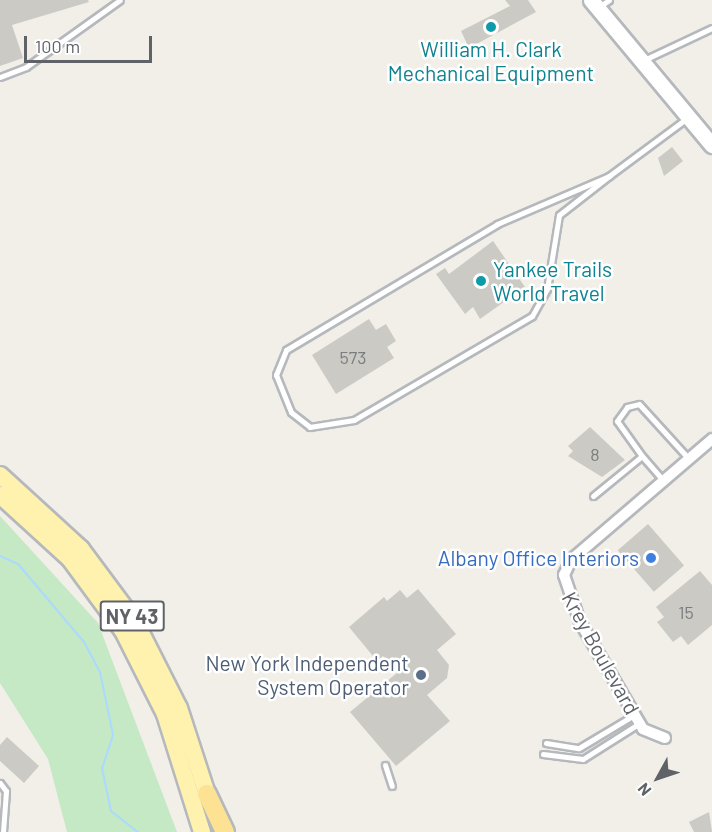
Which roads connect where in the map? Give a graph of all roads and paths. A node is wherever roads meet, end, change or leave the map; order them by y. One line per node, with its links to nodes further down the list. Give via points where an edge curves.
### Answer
1 (120, 0): 5 (lane, via 34,61)
2 (599, 3): 4 (street)
3 (712, 28): 4 (lane)
4 (642, 61): 6 (street)
5 (0, 77)
6 (689, 117): 7 (street); 8 (lane)
7 (712, 145)
8 (609, 176): 8 (lane, via 497,224 286,350 276,375 291,412 310,427 354,420 532,316 547,289 559,215)
9 (711, 441): 11 (street, Krey Boulevard)
10 (642, 456): 11 (lane, via 617,421 627,407 639,404); 13 (lane); 15 (lane)
11 (689, 459): 13 (street, Krey Boulevard)
12 (0, 475): 23 (main road, NY 43, via 81,549 136,623 179,708)
13 (663, 480): 16 (street, Krey Boulevard, via 571,560 564,575 580,622)
14 (0, 495): 25 (main road, NY 43, via 70,559 123,631 165,714)
15 (593, 496)
16 (638, 719): 17 (street, Krey Boulevard, via 648,733); 18 (lane, via 579,748); 19 (lane, via 583,759)
17 (665, 738)
18 (546, 743)
19 (543, 754)
20 (385, 765): 22 (lane)
21 (0, 783): 24 (lane, via 6,791)
22 (392, 786)
23 (207, 794): 26 (highway); 27 (highway)
24 (3, 832)
25 (202, 832)
26 (217, 832)
27 (225, 832)

